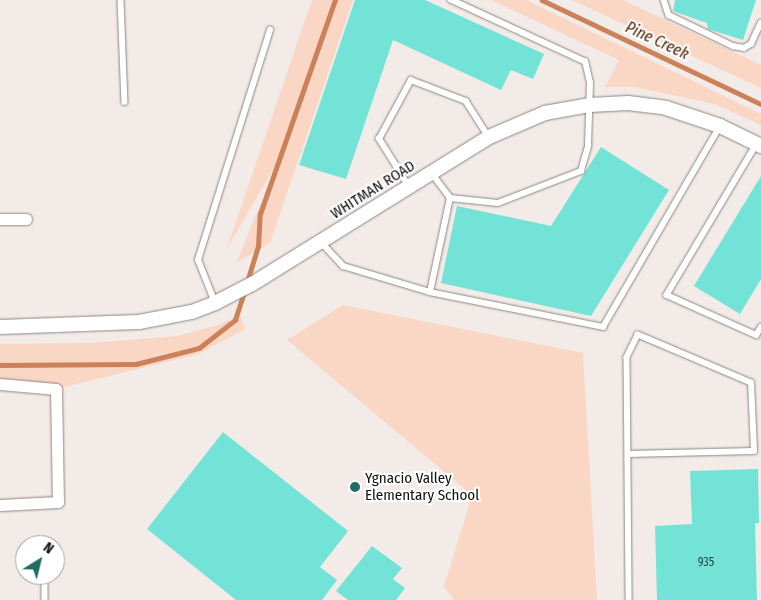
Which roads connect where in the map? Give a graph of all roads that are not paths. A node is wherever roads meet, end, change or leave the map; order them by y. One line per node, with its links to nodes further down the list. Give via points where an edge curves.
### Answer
1 (121, 0): 6 (lane)
2 (451, 0): 7 (lane, via 585,62 590,83)
3 (664, 0): 4 (lane, via 669,15 733,46 744,48 751,44)
4 (761, 23)
5 (270, 30): 18 (lane, via 198,260)
6 (125, 102)
7 (590, 105): 8 (street, WHITMAN ROAD, via 628,103 666,108); 9 (street, WHITMAN ROAD, via 545,114); 13 (lane, via 588,146 581,171 498,203)
8 (720, 126): 10 (street, WHITMAN ROAD); 17 (lane, via 602,327)
9 (489, 137): 11 (street, WHITMAN ROAD); 12 (lane, via 466,101 411,80 379,140)
10 (759, 145): 20 (lane, via 667,294 756,335)
11 (431, 173): 12 (street, WHITMAN ROAD); 13 (lane)
12 (410, 187): 16 (street, WHITMAN ROAD)
13 (450, 198): 17 (lane)
14 (0, 219): 15 (street)
15 (26, 219)
16 (321, 242): 17 (lane, via 343,266); 18 (street, WHITMAN ROAD)
17 (430, 292)
18 (215, 304): 19 (street, WHITMAN ROAD, via 139,322)
19 (0, 327)
20 (761, 327)
21 (0, 384): 23 (street, via 56,389 58,502)
22 (628, 454): 22 (lane, via 627,358 638,336 751,383 754,451); 26 (lane)
23 (0, 506)
24 (45, 585): 25 (lane)
25 (45, 600)
26 (629, 600)

